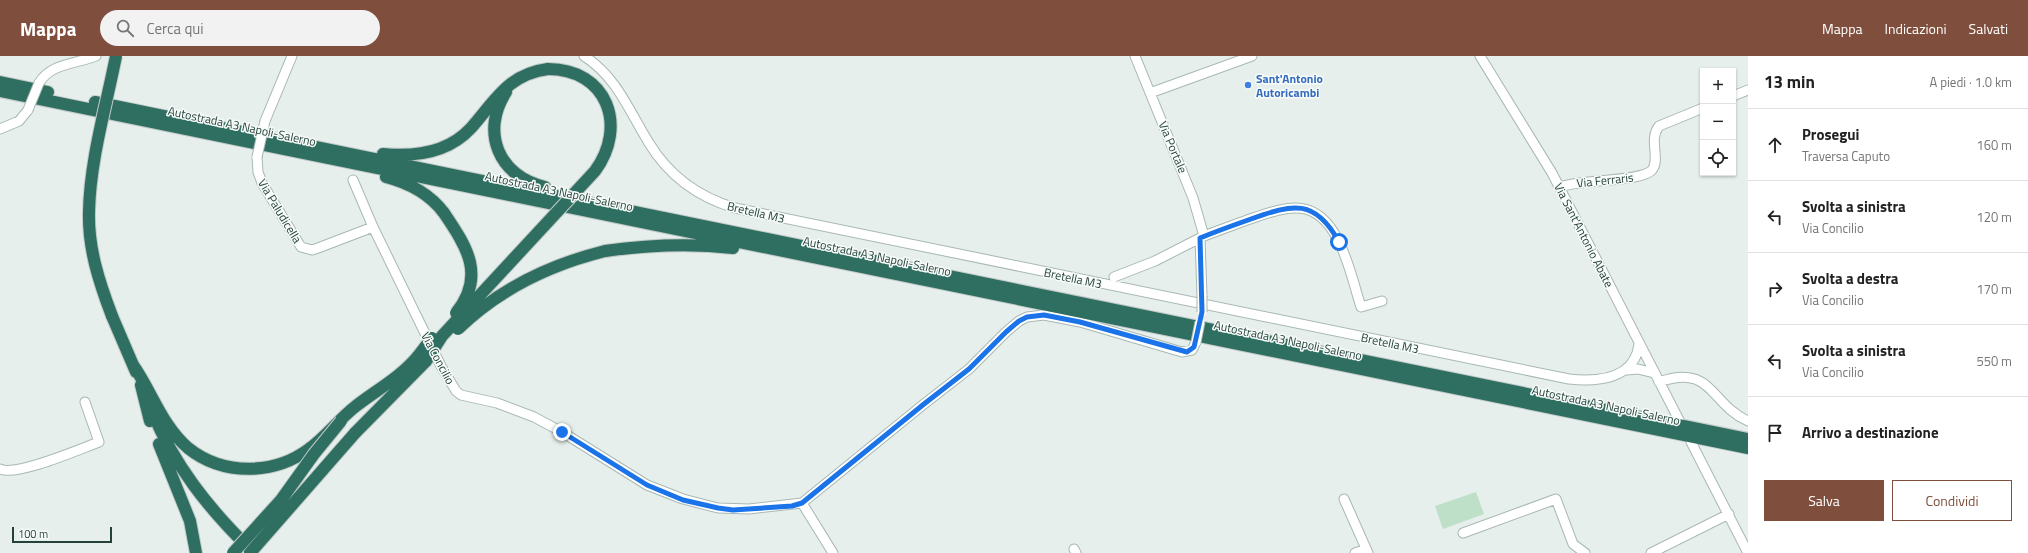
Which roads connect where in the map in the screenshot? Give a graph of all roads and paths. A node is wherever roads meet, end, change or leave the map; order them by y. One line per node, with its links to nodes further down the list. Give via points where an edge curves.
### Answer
1 (96, 56): 15 (street, bridge, via 55,68 44,75 38,83 28,110 19,121)
2 (116, 56): 28 (highway, bridge, via 92,176 89,213 96,270)
3 (292, 56): 20 (street, Via Paludicella, bridge, via 264,121 257,157 262,183 302,247 312,250)
4 (584, 56): 29 (street, Bretella M3, via 612,81 648,143 669,170 692,190 735,208 1569,379 1597,379)
5 (1135, 56): 12 (street, Via Portale)
6 (1252, 56): 12 (street)
7 (1480, 56): 18 (street, Via Sant'Antonio Abate)
8 (0, 82): 16 (highway, Autostrada A3 Napoli-Salerno)
9 (514, 82): 16 (highway, via 503,89 470,129 459,138 449,145 428,152 392,155 341,146); 19 (highway, via 500,101 494,120 498,150 509,168 528,181 542,186 584,195); 26 (highway, bridge, via 523,75 548,69 570,71 592,84 606,104 611,120 608,149 595,171)
10 (1748, 90): 13 (street)
11 (0, 91): 16 (highway, Autostrada A3 Napoli-Salerno)
12 (1150, 93): 21 (street, Via Portale, via 1194,198)
13 (1736, 95)
14 (1700, 109): 18 (street, Via Ferraris, via 1659,126 1654,140 1655,164 1648,174 1579,182)
15 (0, 129)
16 (278, 143): 19 (highway, Autostrada A3 Napoli-Salerno); 22 (highway, Autostrada A3 Napoli-Salerno); 26 (highway, bridge, via 314,160 406,183 430,197 444,213 468,252 472,269 470,286 462,305)
17 (353, 180): 20 (street, Via Concilio)
18 (1560, 187): 25 (street, Via Sant'Antonio Abate)
19 (643, 214): 37 (highway, Autostrada A3 Napoli-Salerno)
20 (373, 226): 42 (street, Via Concilio, via 441,366 461,395 497,403 534,417 647,485 683,500 733,510)
21 (1202, 237): 23 (street); 24 (street, via 1284,208 1304,209 1321,217 1333,231 1361,307); 42 (street, bridge, via 1201,317 1192,350 1182,352 1080,322 1044,315 1027,317 1006,332 969,369)
22 (867, 268): 26 (highway, bridge, via 798,261 718,246 662,245 605,252 566,262 520,283 476,314); 39 (highway, Autostrada A3 Napoli-Salerno)
23 (1114, 277)
24 (1382, 301)
25 (1640, 344): 27 (street, Via Sant'Antonio Abate); 29 (street)
26 (422, 358): 36 (highway, via 355,407); 48 (highway, bridge)
27 (1648, 361): 29 (street, Bretella M3); 30 (street, Via Sant'Antonio Abate)
28 (133, 366): 32 (highway); 36 (highway, bridge, via 174,434 199,456 219,464 252,469 280,464 310,449)
29 (1633, 368): 30 (street)
30 (1654, 373): 31 (street, Via Sant'Antonio Abate)
31 (1659, 382): 34 (street, Via Sant'Antonio Abate); 35 (street, via 1680,376 1698,380 1735,413)
32 (141, 385): 46 (highway, via 149,420 190,521); 49 (highway, via 159,429 181,469 204,500)
33 (85, 402): 40 (street, via 99,442 23,470)
34 (1679, 420)
35 (1748, 420)
36 (341, 421): 47 (highway, bridge, via 281,500)
37 (1748, 439)
38 (1691, 442): 43 (street)
39 (1748, 448)
40 (0, 469)
41 (1344, 499): 45 (street)
42 (802, 503): 50 (street)
43 (1729, 514): 53 (street); 54 (street)
44 (1463, 532): 52 (street, via 1556,499 1573,544)
45 (1367, 551): 51 (street)
46 (196, 553)
47 (233, 553)
48 (250, 553)
49 (254, 553)
50 (833, 553)
51 (1355, 553)
52 (1585, 553)
53 (1651, 553)
54 (1748, 553)

